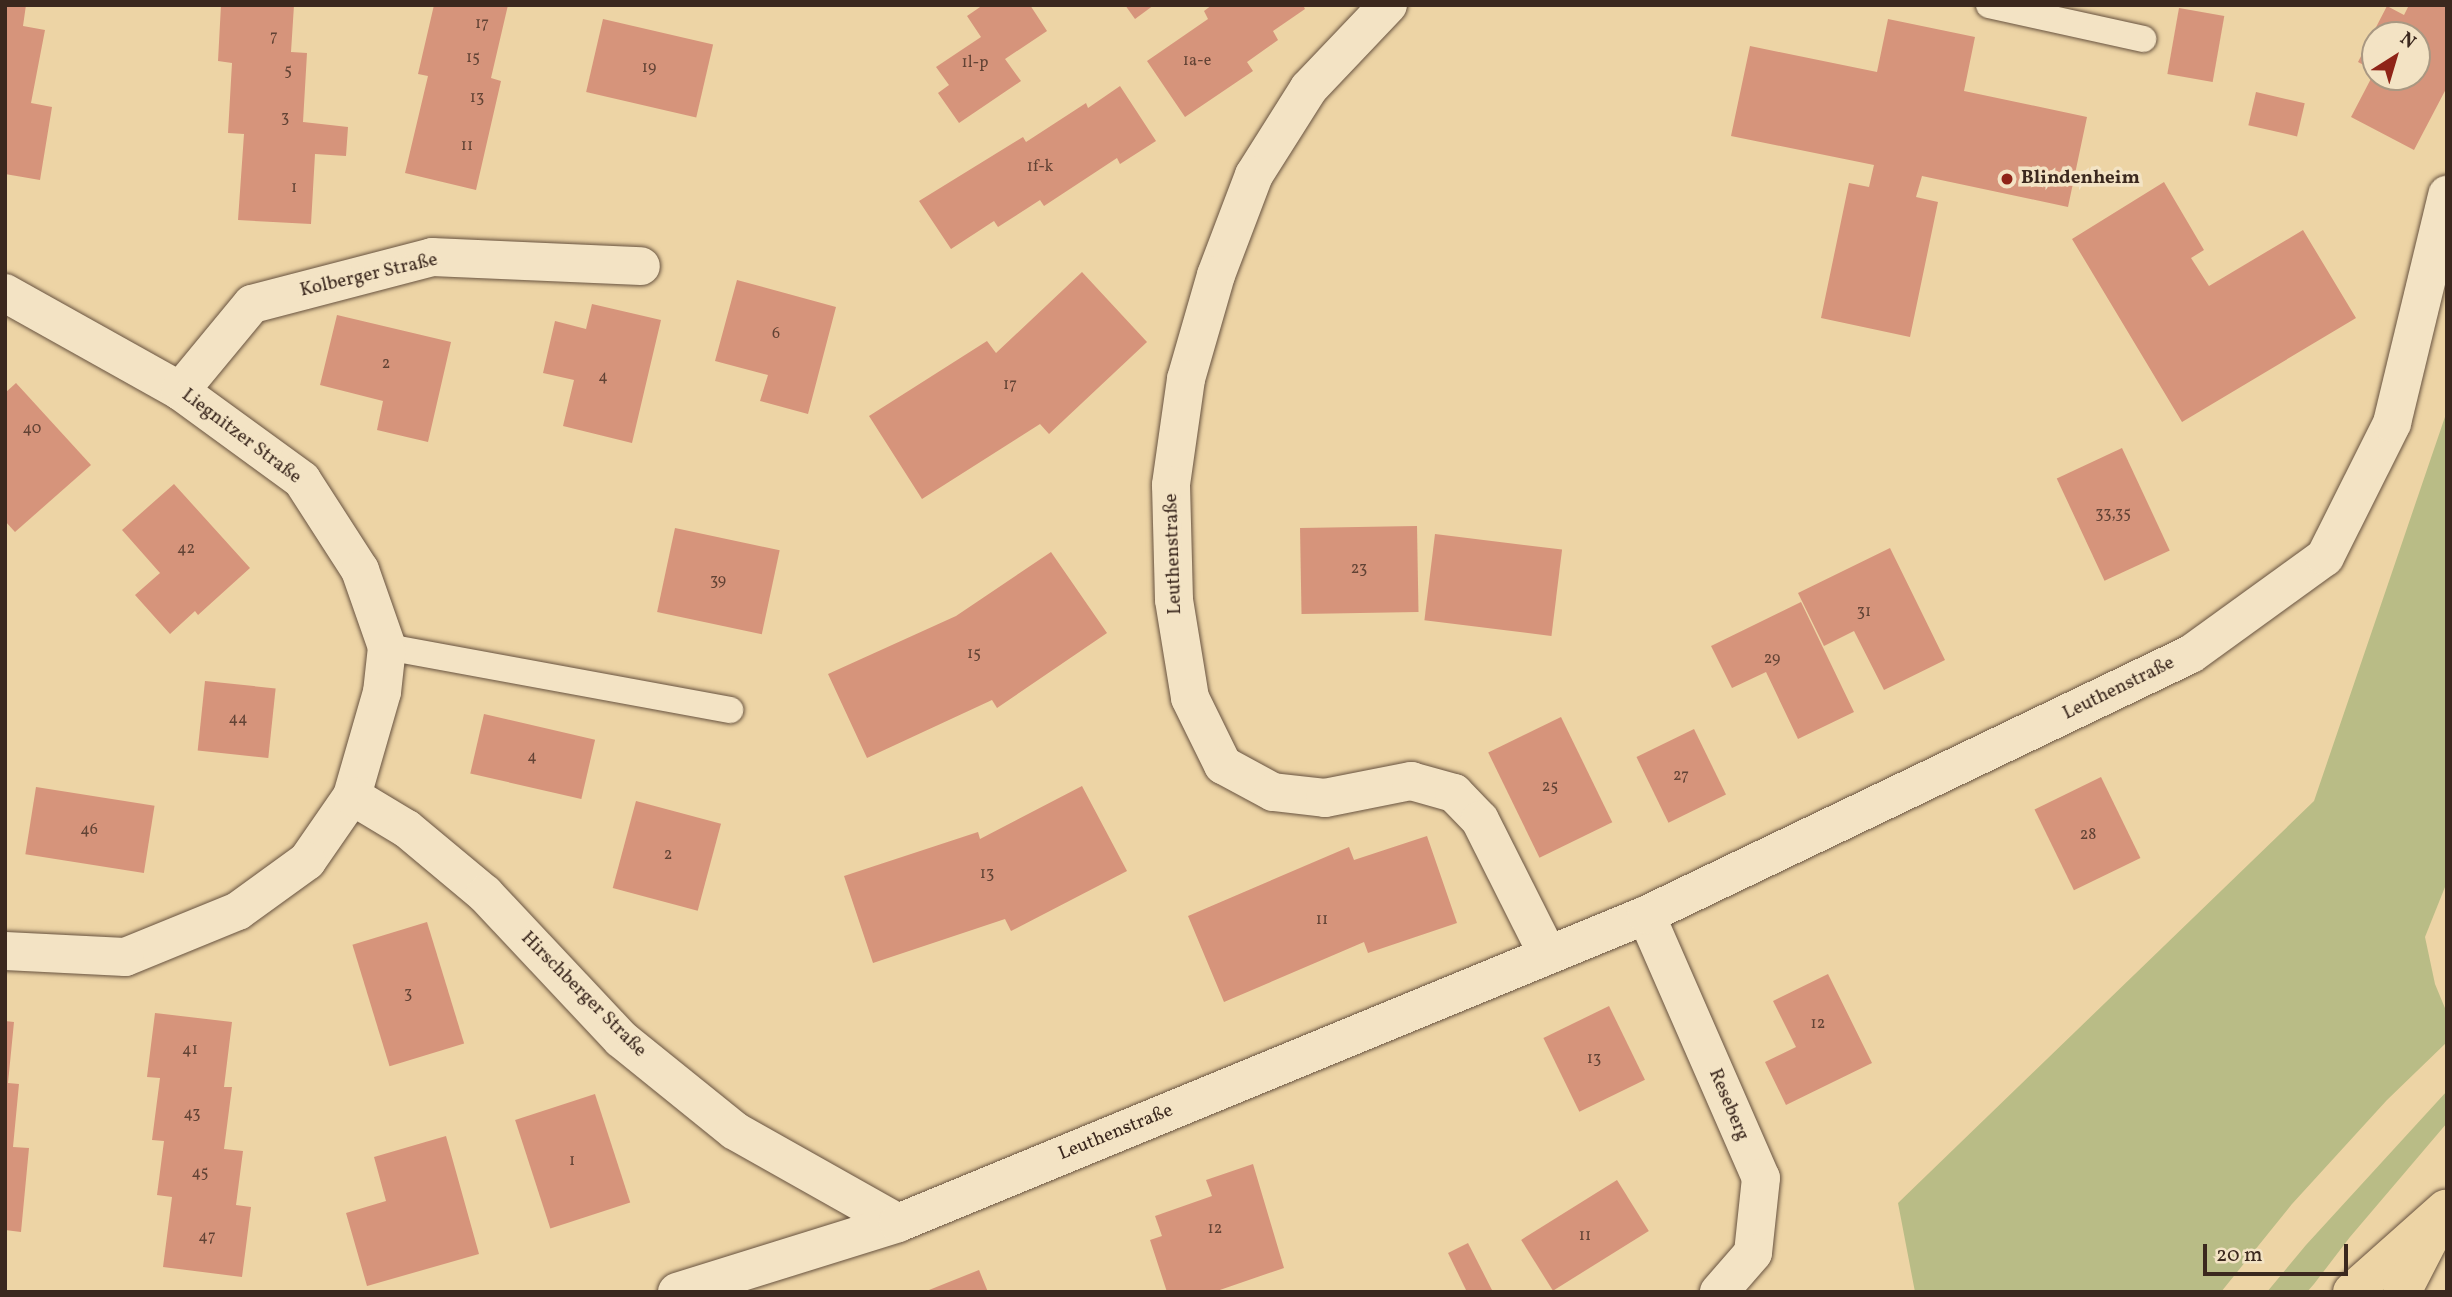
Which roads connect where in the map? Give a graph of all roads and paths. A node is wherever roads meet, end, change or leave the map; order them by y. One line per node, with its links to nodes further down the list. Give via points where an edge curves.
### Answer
1 (1388, 5): 13 (street, Leuthenstraße, via 1309,88 1254,175 1216,275 1186,379 1171,485 1174,600 1190,698 1223,765 1273,792 1325,798 1411,781 1454,793 1480,820)
2 (1989, 5): 3 (lane)
3 (2143, 39)
4 (2447, 195): 11 (street, Leuthenstraße, via 2392,423 2325,557 2191,654)
5 (641, 266): 7 (street, Kolberger Straße, via 432,257 252,304)
6 (5, 293): 7 (street, Liegnitzer Straße)
7 (180, 391): 8 (street, Liegnitzer Straße, via 302,480 360,570)
8 (387, 647): 9 (lane); 10 (street, Liegnitzer Straße, via 382,692)
9 (730, 710)
10 (352, 796): 12 (street, Liegnitzer Straße, via 307,861 238,911 125,957); 15 (street, Hirschberger Straße, via 407,829 485,894 621,1039 735,1131)
11 (1646, 915): 13 (street, Leuthenstraße); 17 (street, Reseberg, via 1760,1178 1753,1253)
12 (5, 951)
13 (1548, 955): 15 (street, Leuthenstraße)
14 (2446, 1207): 18 (main road); 19 (main road)
15 (898, 1223): 16 (street, Leuthenstraße)
16 (677, 1292)
17 (1719, 1292)
18 (2352, 1292)
19 (2402, 1292)

